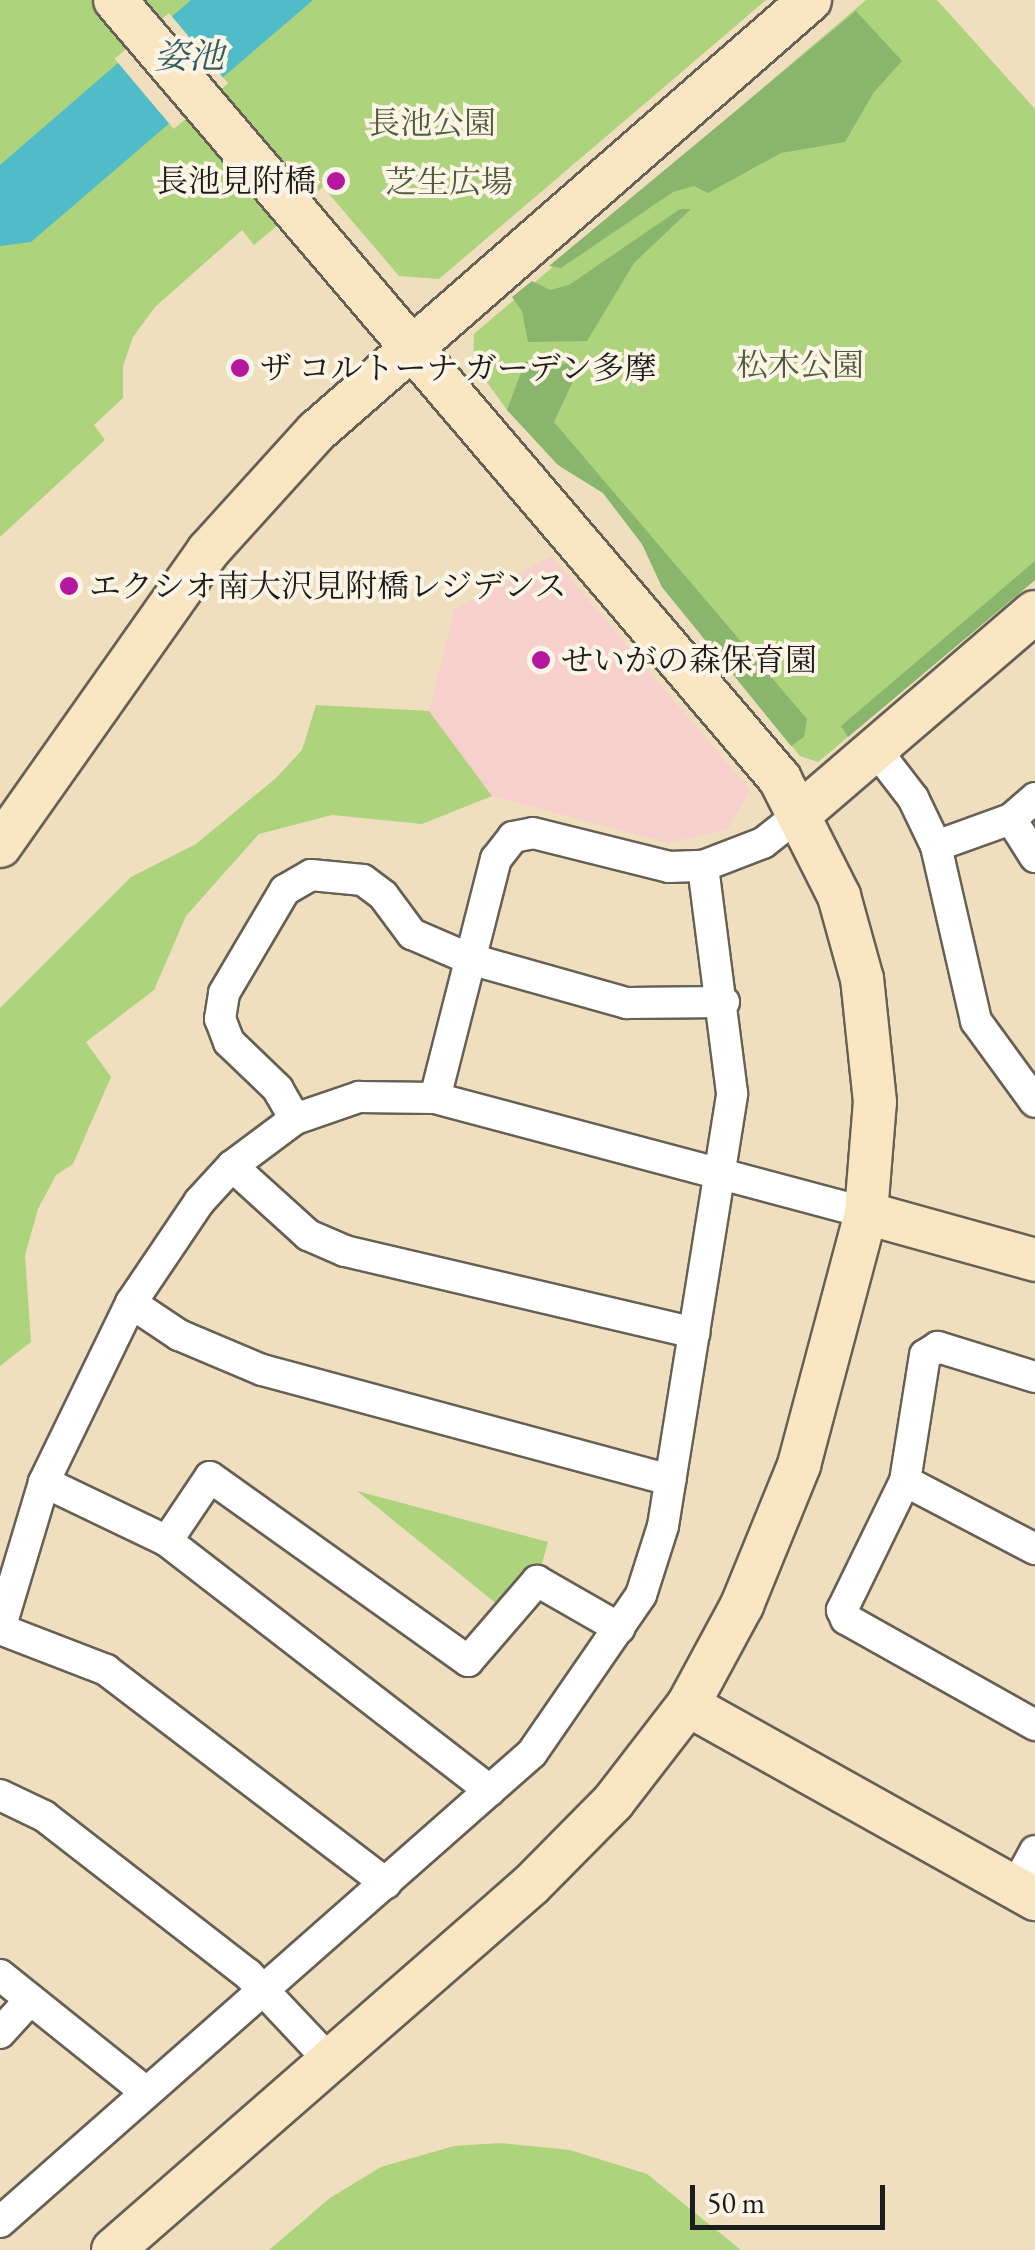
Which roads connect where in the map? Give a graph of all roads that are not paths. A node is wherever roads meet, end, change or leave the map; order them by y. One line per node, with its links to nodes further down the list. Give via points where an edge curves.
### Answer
1 (810, 0): 3 (street)
2 (120, 7): 3 (street)
3 (412, 345): 7 (street, via 744,732); 9 (street, via 317,431 208,552)
4 (1035, 612): 5 (street)
5 (876, 750): 7 (street); 10 (street, via 913,798)
6 (1035, 798): 8 (street)
7 (800, 813): 12 (street, via 762,843); 20 (street, via 839,896 865,997 875,1102)
8 (1011, 819): 10 (street); 11 (street)
9 (0, 846)
10 (936, 846): 16 (street, via 976,1021)
11 (1035, 857)
12 (703, 866): 13 (street, via 669,867 533,833 514,838 496,859); 14 (street)
13 (470, 959): 14 (street, via 627,1003); 15 (street); 17 (street, via 412,934 363,880 310,875 285,890 224,994 220,1019 229,1042 278,1089)
14 (724, 1002): 19 (street, via 732,1093)
15 (435, 1098): 17 (street, via 360,1097); 19 (street)
16 (1035, 1102)
17 (294, 1119): 18 (street)
18 (232, 1166): 22 (street, via 175,1233); 23 (street, via 308,1236 345,1251)
19 (721, 1174): 20 (street); 23 (street)
20 (866, 1214): 21 (street); 32 (street, via 793,1481 742,1604)
21 (1035, 1260)
22 (131, 1303): 25 (street, via 179,1336 262,1370); 27 (street)
23 (694, 1333): 25 (street)
24 (1035, 1377): 26 (street, via 938,1347 925,1355)
25 (670, 1480): 30 (street, via 652,1567)
26 (905, 1481): 29 (street); 33 (street, via 842,1610 846,1619)
27 (44, 1482): 28 (street); 31 (street)
28 (167, 1541): 30 (street, via 210,1477 468,1661 536,1580); 34 (street)
29 (1035, 1549)
30 (619, 1628): 34 (street, via 562,1718)
31 (0, 1629): 37 (street, via 106,1670)
32 (688, 1705): 38 (street); 43 (street, via 575,1842)
33 (1035, 1726)
34 (490, 1791): 37 (street)
35 (0, 1795): 40 (street, via 44,1816)
36 (1035, 1851): 38 (street)
37 (386, 1883): 40 (street)
38 (1025, 1893)
39 (0, 1976): 41 (street)
40 (263, 1990): 43 (street); 44 (street)
41 (30, 2000): 42 (street); 44 (street)
42 (0, 2033)
43 (328, 2059): 46 (street)
44 (146, 2092): 45 (street)
45 (0, 2222)
46 (113, 2250)

